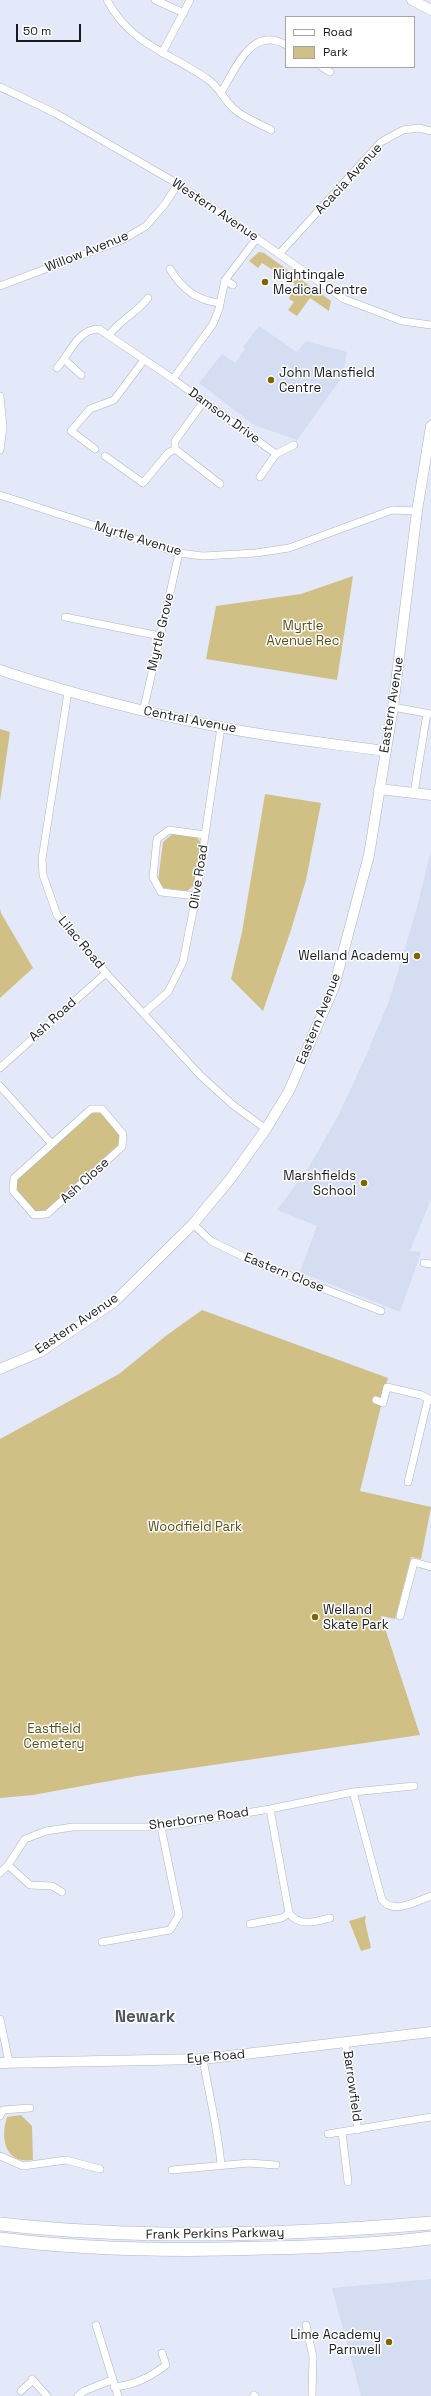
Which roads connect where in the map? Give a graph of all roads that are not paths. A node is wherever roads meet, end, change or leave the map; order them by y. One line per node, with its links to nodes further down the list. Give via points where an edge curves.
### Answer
1 (107, 0): 8 (street, via 138,39)
2 (155, 0): 6 (street)
3 (190, 0): 6 (street)
4 (412, 0): 5 (street)
5 (431, 10)
6 (184, 13): 8 (street)
7 (285, 46): 12 (street, via 265,40 248,47)
8 (162, 53): 12 (street, via 206,78)
9 (324, 68): 10 (street)
10 (330, 72)
11 (0, 87): 15 (street, Western Avenue, via 54,113)
12 (222, 91): 13 (street, via 234,109)
13 (271, 130)
14 (431, 131): 17 (street, Acacia Avenue, via 419,128 403,130 381,142)
15 (178, 184): 16 (street, Western Avenue); 21 (street, Willow Avenue, via 166,204 146,226 122,240)
16 (257, 238): 17 (street, Western Avenue); 19 (street)
17 (280, 253): 24 (street, Western Avenue, via 344,299 402,321)
18 (170, 269): 23 (street, via 176,280 187,290 202,300)
19 (225, 280): 20 (street); 23 (street)
20 (233, 285)
21 (0, 286)
22 (148, 298): 25 (street)
23 (220, 303): 30 (street, via 212,324)
24 (431, 324)
25 (110, 334): 26 (street, Damson Drive, via 99,329 83,333); 27 (street, Damson Drive)
26 (65, 360): 28 (street, Damson Drive); 29 (street)
27 (144, 360): 30 (street, Damson Drive); 35 (street, via 114,400 90,408 71,431)
28 (57, 368)
29 (81, 375)
30 (174, 378): 32 (street, Damson Drive)
31 (0, 396): 37 (street, via 3,427)
32 (204, 401): 36 (street, via 175,441); 38 (street, Damson Drive)
33 (431, 426): 43 (street, Eastern Avenue)
34 (294, 445): 38 (street)
35 (95, 449)
36 (175, 449): 39 (street, via 168,453 144,483); 41 (street)
37 (0, 450)
38 (276, 454): 40 (street)
39 (105, 456)
40 (260, 477)
41 (220, 484)
42 (0, 495): 44 (street, Myrtle Avenue)
43 (417, 511): 44 (street, Myrtle Avenue, via 392,510 289,548 203,556); 49 (street, Eastern Avenue)
44 (179, 553): 46 (street, Myrtle Grove)
45 (65, 617): 46 (street)
46 (160, 636): 50 (street, Myrtle Grove)
47 (0, 670): 48 (street, Central Avenue)
48 (68, 692): 50 (street, Central Avenue); 59 (street, Lilac Road, via 42,858 43,876 56,915)
49 (392, 707): 51 (street); 53 (street, Eastern Avenue)
50 (144, 712): 52 (street, Central Avenue)
51 (429, 714): 55 (street)
52 (221, 728): 53 (street, Central Avenue); 57 (street, Olive Road)
53 (384, 751): 54 (street, Eastern Avenue)
54 (379, 789): 55 (street); 63 (street, Eastern Avenue, via 369,855 334,987 289,1091)
55 (414, 793): 56 (street)
56 (431, 796)
57 (205, 835): 58 (street, Olive Road); 58 (street, via 169,830 157,839 153,877 161,892)
58 (196, 896): 60 (street, Olive Road, via 180,969 168,992)
59 (106, 973): 60 (street, Lilac Road); 61 (street, Ash Road)
60 (145, 1012): 63 (street, Lilac Road, via 201,1076 233,1106)
61 (0, 1068)
62 (0, 1086): 64 (street)
63 (266, 1129): 65 (street, Eastern Avenue, via 231,1178)
64 (51, 1143): 64 (street, Ash Close, via 90,1109 102,1109 123,1134 122,1147 47,1214 34,1215 13,1191 14,1178)
65 (193, 1224): 66 (street, Eastern Close, via 211,1241 250,1260); 67 (street, Eastern Avenue, via 114,1302 40,1352)
66 (381, 1311)
67 (0, 1369)
68 (376, 1400): 69 (street, via 384,1402 387,1387 421,1395)
69 (430, 1400): 70 (street)
70 (408, 1482)
71 (431, 1567): 72 (street, via 414,1562)
72 (400, 1616)
73 (414, 1786): 74 (street, Sherborne Road)
74 (353, 1792): 75 (street, Sherborne Road); 80 (street, via 382,1900 386,1906 395,1908)
75 (270, 1809): 76 (street, Sherborne Road); 81 (street)
76 (161, 1827): 77 (street, Sherborne Road, via 73,1827 46,1831 25,1839); 84 (street, via 179,1915 170,1930)
77 (8, 1866): 78 (street, Sherborne Road); 79 (street, via 30,1884 52,1886)
78 (0, 1873)
79 (62, 1892)
80 (431, 1896)
81 (289, 1912): 82 (street, via 292,1917 302,1922 310,1923); 83 (street, via 282,1918)
82 (330, 1918)
83 (250, 1924)
84 (102, 1942)
85 (0, 2019): 89 (street)
86 (431, 2032): 87 (street, Eye Road)
87 (345, 2042): 88 (street, Eye Road); 93 (street, Barrowfield)
88 (203, 2060): 89 (street, Eye Road); 97 (street, via 209,2100 219,2135)
89 (4, 2062)
90 (30, 2108): 91 (street)
91 (1, 2110)
92 (431, 2117): 93 (street, Barrowfield)
93 (358, 2130): 94 (street, Barrowfield)
94 (342, 2132): 95 (street, Barrowfield); 101 (street)
95 (328, 2134)
96 (0, 2156): 99 (street, via 23,2166 66,2160)
97 (222, 2165): 98 (street); 100 (street)
98 (276, 2165)
99 (100, 2169)
100 (172, 2170)
101 (348, 2182)
102 (431, 2223): 103 (highway, Frank Perkins Parkway, via 328,2232 206,2236 118,2234)
103 (0, 2224)
104 (431, 2238): 105 (highway, Frank Perkins Parkway, via 219,2250 131,2249)
105 (0, 2239)
106 (96, 2325): 109 (street)
107 (306, 2325): 114 (street, via 313,2357)
108 (162, 2353): 109 (street, via 166,2365 150,2377 128,2386)
109 (113, 2384): 112 (street, via 84,2391); 113 (street)
110 (21, 2391): 111 (street, via 32,2379)
111 (47, 2396)
112 (78, 2396)
113 (118, 2396)
114 (312, 2396)

